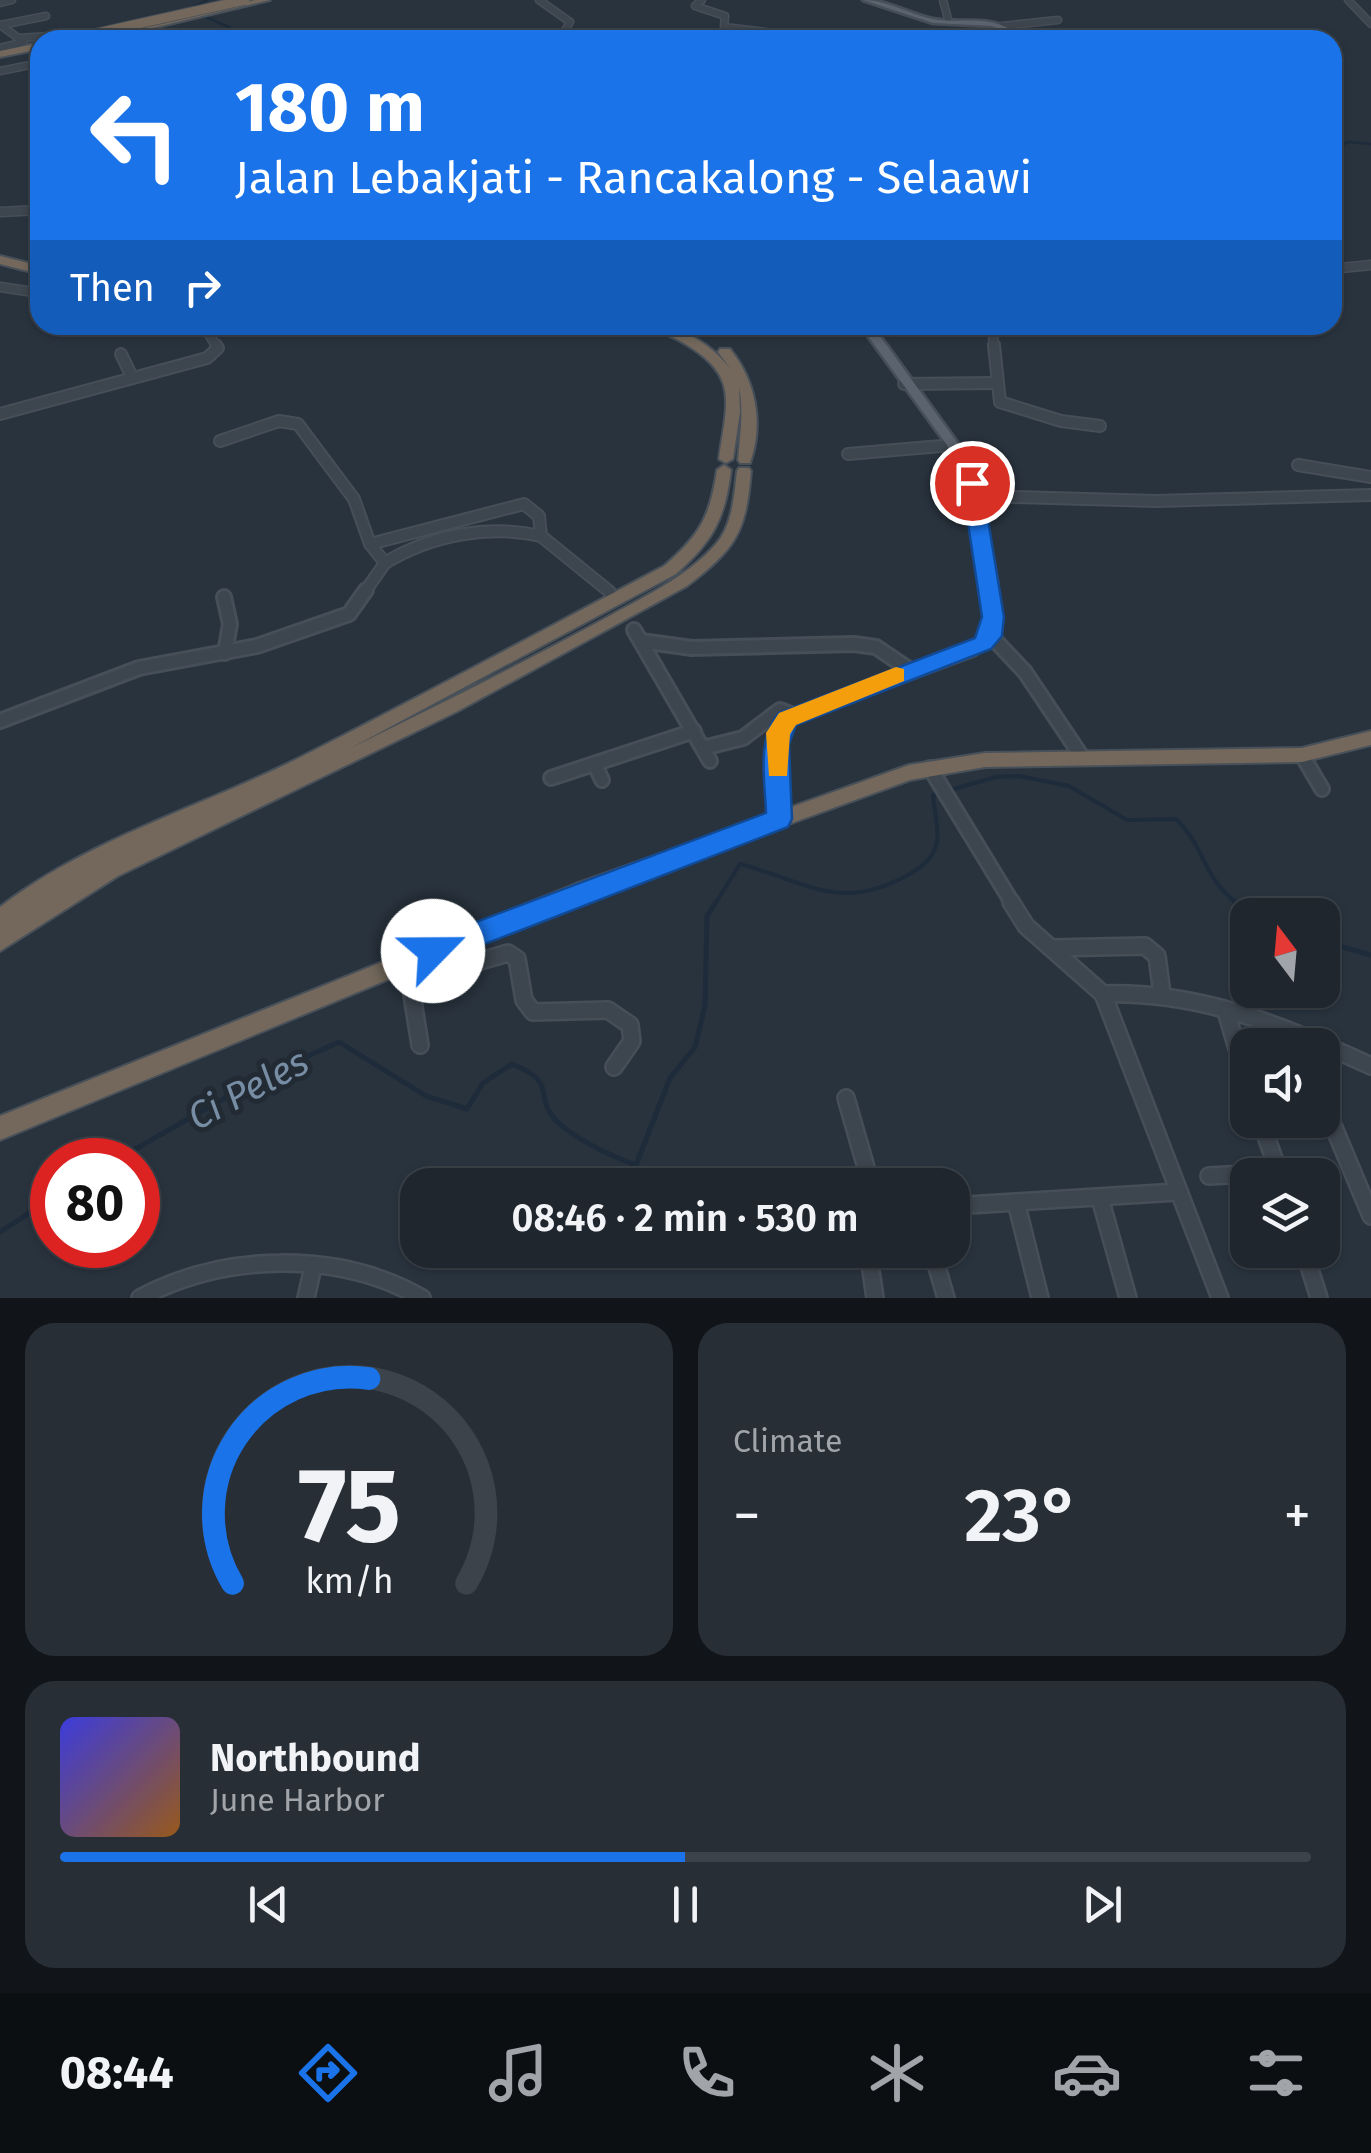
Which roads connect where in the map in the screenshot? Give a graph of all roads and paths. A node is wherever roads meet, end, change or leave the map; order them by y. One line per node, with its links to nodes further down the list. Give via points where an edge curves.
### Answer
1 (12, 0): 9 (street)
2 (245, 0): 17 (highway, bridge)
3 (266, 0): 18 (highway, bridge)
4 (539, 0): 19 (street, via 570,22)
5 (702, 0): 20 (street, via 695,6 726,16 724,27)
6 (866, 0): 10 (main road)
7 (943, 0): 12 (street)
8 (1348, 0): 14 (street)
9 (0, 3)
10 (914, 15): 12 (main road); 16 (main road)
11 (46, 16): 15 (street)
12 (948, 19): 16 (main road)
13 (1058, 20): 16 (street)
14 (1371, 24)
15 (0, 25): 23 (street)
16 (999, 25): 21 (main road)
17 (111, 30)
18 (134, 30)
19 (565, 30)
20 (748, 30)
21 (1005, 30)
22 (30, 37): 23 (street)
23 (20, 38): 25 (street, via 20,45)
24 (30, 51): 25 (highway)
25 (0, 54)
26 (30, 65): 27 (street)
27 (0, 72)
28 (30, 210): 29 (street)
29 (0, 212)
30 (0, 258): 31 (highway)
31 (30, 266)
32 (1371, 266): 33 (street)
33 (1342, 267)
34 (0, 287): 35 (street)
35 (30, 292)
36 (210, 335): 42 (street, via 218,348 213,355)
37 (681, 335): 50 (highway, via 728,370)
38 (700, 335): 50 (highway, via 740,368 750,390)
39 (872, 335): 44 (main road)
40 (994, 335): 43 (street)
41 (121, 354): 42 (street)
42 (132, 378): 45 (street)
43 (996, 383): 44 (street); 46 (street, via 1004,404)
44 (904, 384): 48 (main road)
45 (0, 414)
46 (1100, 426)
47 (220, 441): 56 (street, via 279,421 298,424 354,499)
48 (953, 445): 49 (street); 54 (main road)
49 (848, 454)
50 (735, 465): 75 (highway, via 719,516 701,544 670,570 304,764 104,855); 76 (highway, via 740,523 718,554 681,582 309,777 108,870)
51 (1298, 466): 52 (street)
52 (1371, 478)
53 (1371, 495): 54 (street, via 1156,501)
54 (976, 496): 60 (main road)
55 (541, 536): 56 (street, via 539,516 524,504); 57 (street, via 520,528 489,530); 58 (street)
56 (370, 544): 57 (street)
57 (385, 563): 61 (street, via 349,614)
58 (610, 592)
59 (224, 597): 61 (street, via 230,624)
60 (991, 636): 62 (main road); 68 (street, via 1012,654)
61 (225, 653): 64 (street, via 140,668)
62 (910, 670): 63 (main road); 65 (street, via 876,647 854,644 692,648 638,635)
63 (793, 716): 65 (street, via 780,710 706,755); 74 (main road, via 778,733)
64 (0, 721)
65 (694, 731): 69 (street)
66 (1371, 738): 67 (highway)
67 (1302, 755): 68 (highway); 73 (street)
68 (1082, 758): 72 (highway, via 985,760)
69 (595, 765): 70 (street); 71 (street)
70 (551, 778)
71 (602, 780)
72 (939, 784): 74 (highway); 77 (street, via 1000,891)
73 (1322, 789)
74 (779, 819): 78 (highway, via 583,890)
75 (0, 920)
76 (0, 941)
77 (1051, 948): 79 (street); 80 (street, via 1144,946 1157,956)
78 (410, 972): 84 (street); 87 (street, via 508,954 518,959 524,1000 533,1012 608,1010 630,1026 632,1041); 89 (highway)
79 (1103, 994): 80 (street); 94 (street)
80 (1162, 994): 81 (street)
81 (1226, 1011): 82 (street); 83 (street)
82 (1231, 1028)
83 (1271, 1028)
84 (420, 1045)
85 (1340, 1054): 86 (street)
86 (1371, 1066)
87 (614, 1067)
88 (846, 1098): 91 (street)
89 (0, 1128)
90 (1338, 1138): 98 (street)
91 (866, 1168)
92 (1230, 1175): 93 (street)
93 (1209, 1176)
94 (1177, 1192): 95 (street); 111 (street)
95 (1100, 1198): 96 (street); 110 (street)
96 (1016, 1202): 97 (street); 109 (street)
97 (970, 1205)
98 (1371, 1216)
99 (313, 1267): 103 (street, via 238,1266); 105 (street); 106 (street, via 382,1280)
100 (871, 1268): 107 (street)
101 (937, 1268): 108 (street)
102 (1309, 1268): 112 (street)
103 (174, 1290): 104 (street)
104 (140, 1298)
105 (306, 1298)
106 (422, 1298)
107 (876, 1298)
108 (946, 1298)
109 (1040, 1298)
110 (1128, 1298)
111 (1220, 1298)
112 (1318, 1298)

